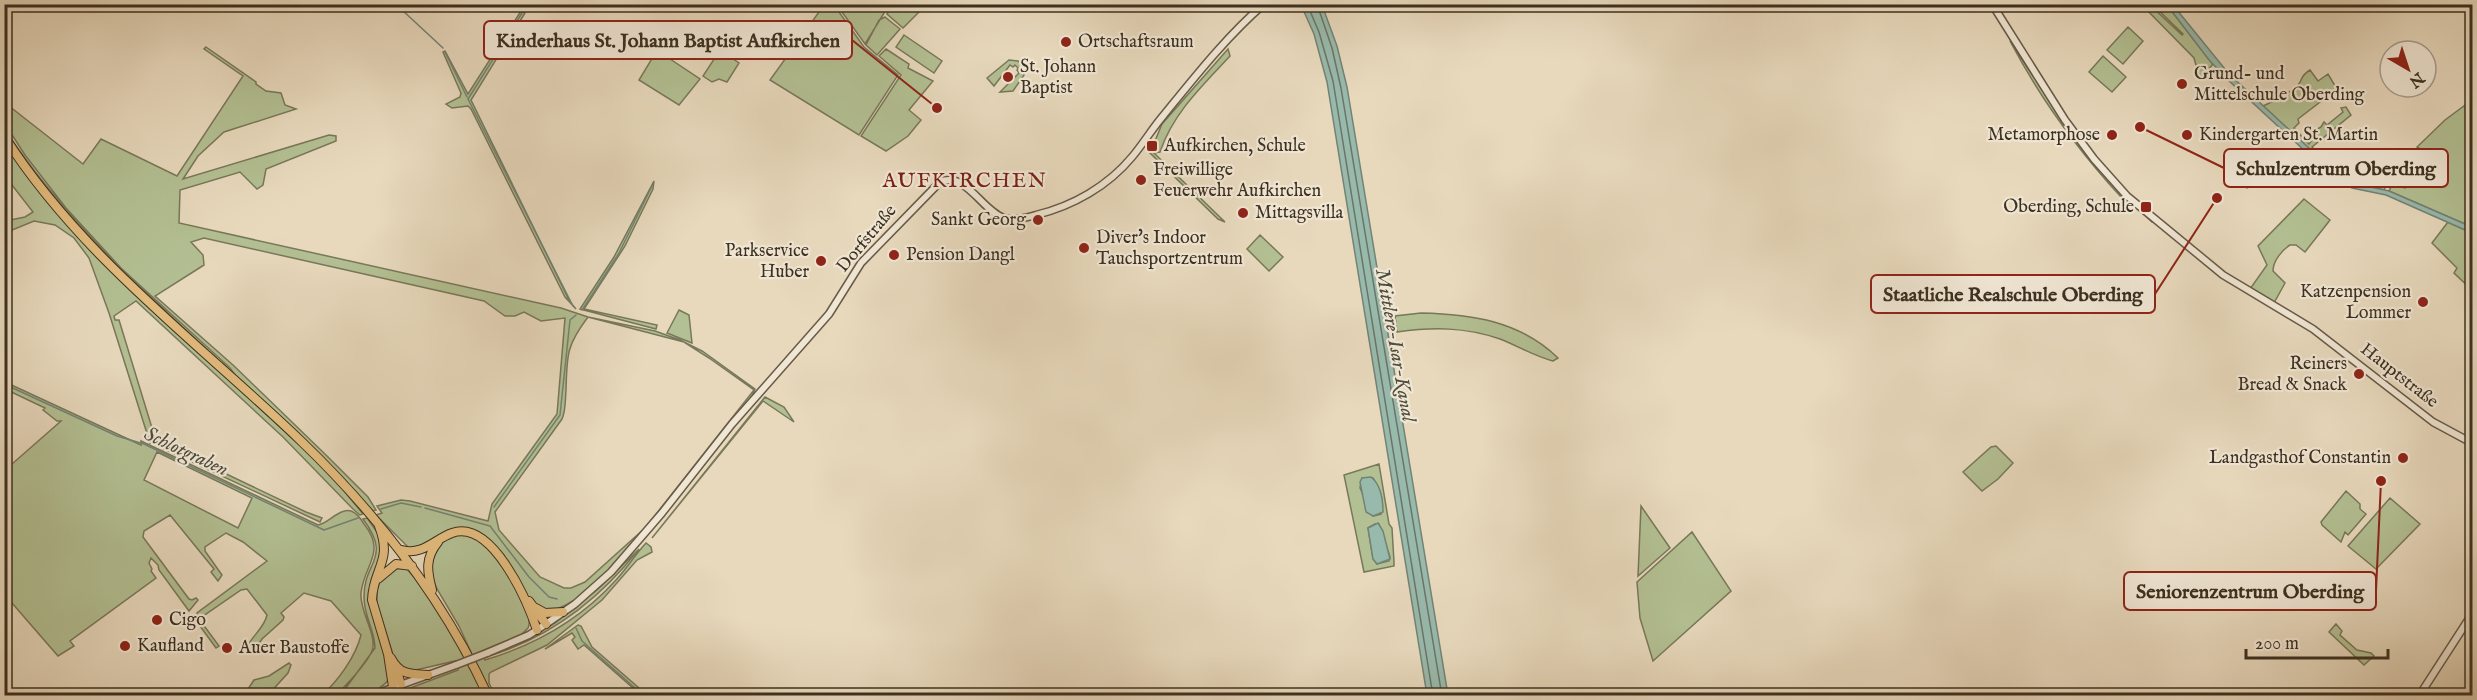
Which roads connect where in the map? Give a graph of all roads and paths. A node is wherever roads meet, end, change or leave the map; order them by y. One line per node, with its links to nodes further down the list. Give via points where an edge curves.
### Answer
1 (1264, 4): 13 (street, Dorfstraße, via 1184,91 1124,166 1085,196 1048,212 1010,219 991,210 960,183 940,182 861,263 829,314 732,424 628,555 594,589)
2 (1992, 4): 4 (street, Hauptstraße, via 2062,116 2127,196 2223,275 2313,329 2433,422)
3 (4, 136): 5 (highway, via 42,189 110,264 301,441)
4 (2472, 443)
5 (376, 519): 7 (highway); 9 (highway, via 385,552)
6 (440, 539): 7 (highway, via 415,552); 10 (highway, via 461,531 482,537); 11 (highway, via 427,563)
7 (402, 550): 8 (highway)
8 (412, 566): 9 (highway, via 396,564); 11 (highway)
9 (375, 582): 17 (highway, via 373,605)
10 (524, 596): 12 (highway); 16 (highway)
11 (434, 597): 22 (highway)
12 (534, 607): 13 (highway, via 545,613); 15 (highway)
13 (563, 612): 15 (street)
14 (2472, 614): 23 (street)
15 (546, 624): 16 (street)
16 (537, 630): 19 (street, bridge)
17 (388, 654): 18 (highway); 20 (highway)
18 (394, 664): 19 (highway, via 404,673); 20 (highway)
19 (428, 675): 20 (street)
20 (397, 686): 21 (street)
21 (370, 696)
22 (488, 696)
23 (2419, 696)

